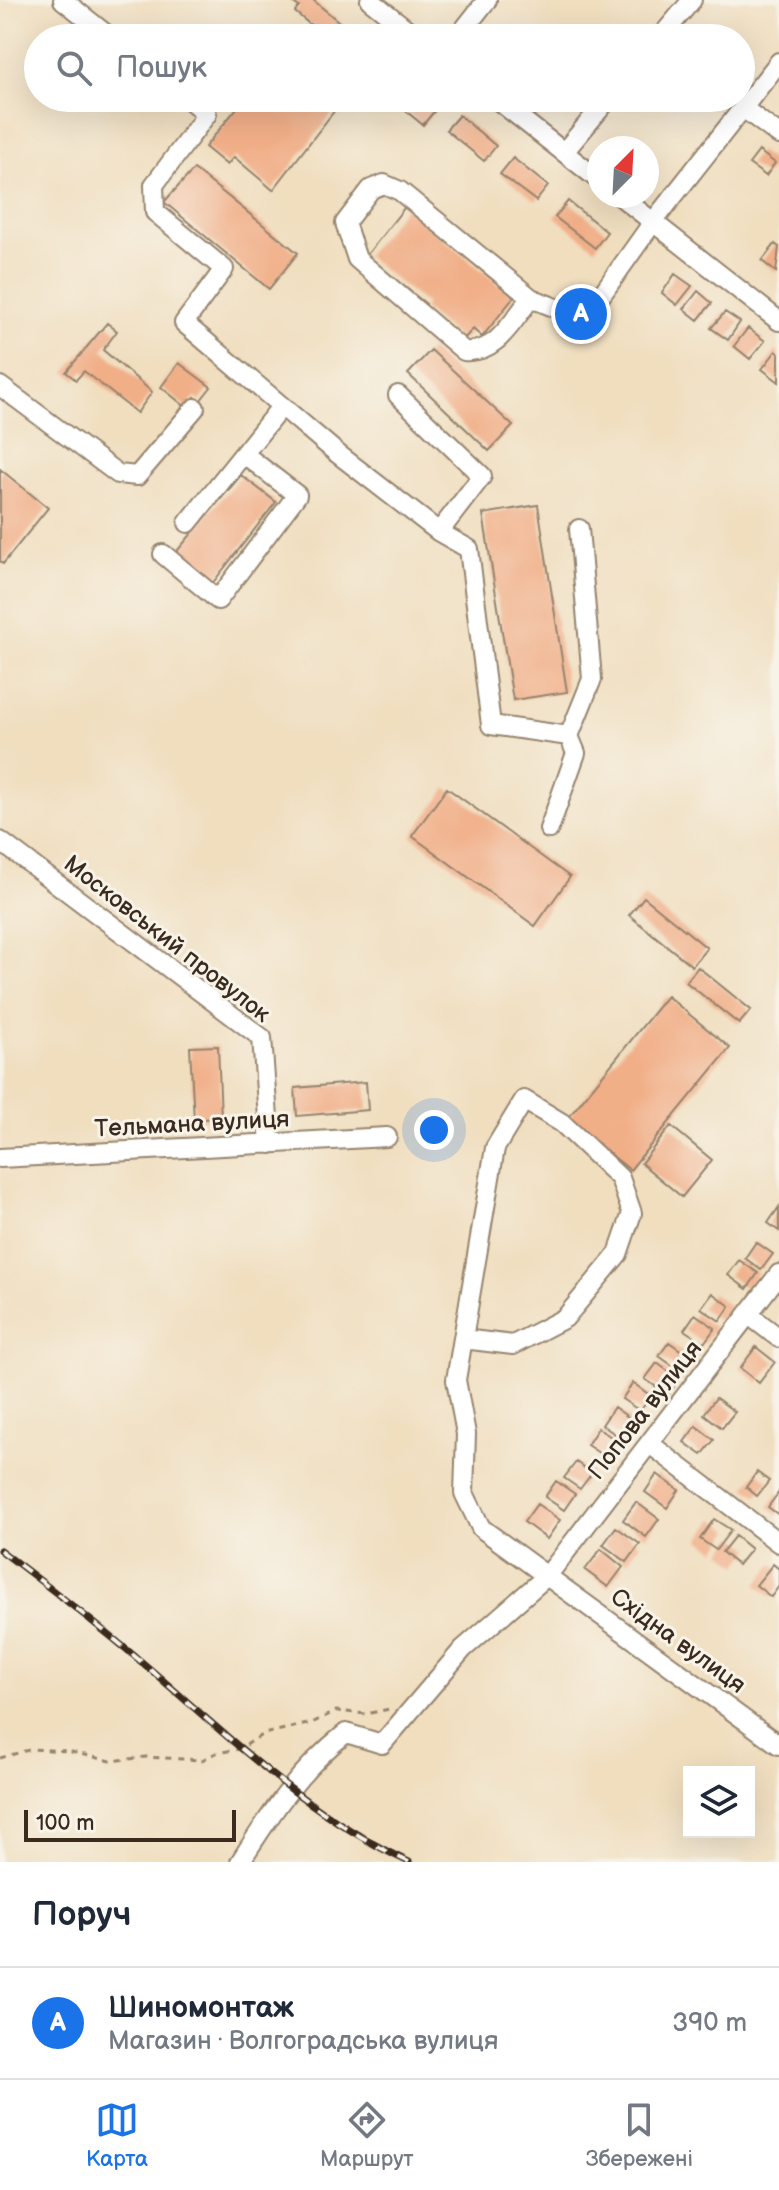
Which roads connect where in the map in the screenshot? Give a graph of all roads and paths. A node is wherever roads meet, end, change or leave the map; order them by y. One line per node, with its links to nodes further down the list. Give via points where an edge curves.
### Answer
1 (63, 0): 5 (street)
2 (370, 0): 6 (street)
3 (487, 0): 7 (street)
4 (692, 0): 8 (street)
5 (93, 24)
6 (400, 24)
7 (468, 24)
8 (672, 24)
9 (779, 62): 10 (street)
10 (755, 93)
11 (204, 112): 25 (street, via 154,185 155,212 224,269 184,323)
12 (513, 112): 17 (street)
13 (597, 112): 17 (street)
14 (740, 112): 20 (street)
15 (748, 112): 16 (street)
16 (779, 135)
17 (564, 152): 18 (street)
18 (587, 170)
19 (635, 208): 20 (street)
20 (653, 222): 21 (street, via 590,311 571,314); 22 (street)
21 (531, 298): 21 (street, via 494,344 480,353 464,351 357,259 345,223 371,189 384,184 400,191)
22 (779, 321)
23 (0, 386): 26 (street, via 118,474 137,476)
24 (398, 395): 30 (street, via 482,476)
25 (281, 407): 27 (street); 30 (street)
26 (195, 408)
27 (244, 454): 28 (street); 31 (street, via 297,495 218,600)
28 (188, 523)
29 (579, 529): 32 (street, via 592,679)
30 (439, 532): 32 (street, via 469,549 491,725)
31 (163, 554)
32 (569, 736): 33 (street, via 576,753)
33 (549, 829)
34 (0, 841): 36 (street, Московський провулок, via 262,1038)
35 (387, 1137): 36 (street, Тельмана вулиця)
36 (270, 1144): 37 (street, Тельмана вулиця)
37 (0, 1158)
38 (779, 1274): 39 (street, Попова вулиця)
39 (749, 1315): 40 (street); 42 (street, Попова вулиця)
40 (779, 1338)
41 (463, 1339): 41 (street, Східна вулиця, via 495,1148 524,1100 562,1123 620,1178 632,1213 618,1254 565,1318 513,1345); 44 (street, Східна вулиця, via 456,1380 466,1434 464,1493 481,1528)
42 (650, 1444): 43 (street); 44 (street, Попова вулиця)
43 (779, 1543)
44 (548, 1575): 45 (street, Попова вулиця, via 463,1649); 46 (street, Східна вулиця)
45 (416, 1703): 47 (path, via 366,1714 336,1711 202,1760 111,1761 32,1749); 48 (street, Попова вулиця, via 382,1744 346,1733 324,1750 288,1788)
46 (779, 1745)
47 (0, 1758)
48 (240, 1862)

